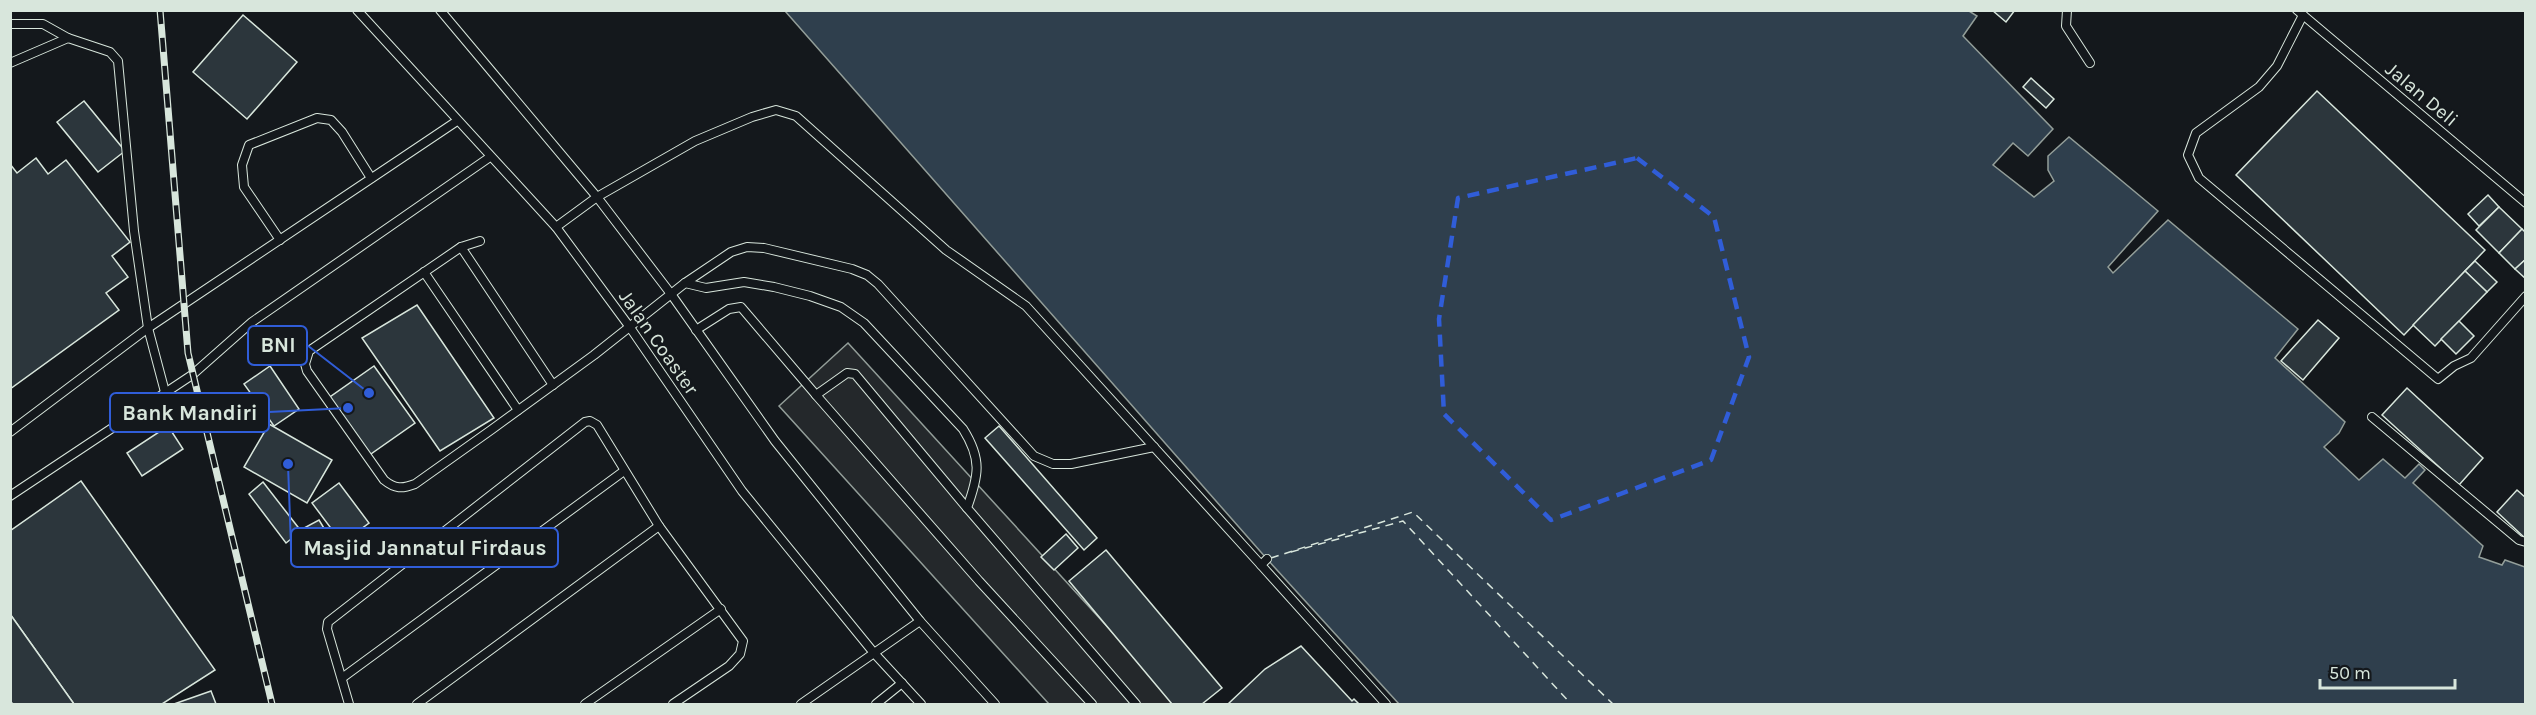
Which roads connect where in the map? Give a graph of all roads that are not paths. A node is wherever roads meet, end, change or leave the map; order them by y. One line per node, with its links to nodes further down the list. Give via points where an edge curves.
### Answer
1 (357, 10): 9 (lane, Jalan Coaster)
2 (440, 10): 12 (lane, Jalan Coaster)
3 (2067, 10): 8 (lane, via 2066,26)
4 (2300, 13): 13 (lane, Jalan Deli); 21 (lane, via 2277,66 2259,87 2196,133 2188,155 2199,178 2438,379 2471,358)
5 (10, 24): 6 (lane, via 43,24)
6 (68, 38): 7 (lane); 23 (lane, via 110,52 118,61 134,231)
7 (10, 63)
8 (2090, 63)
9 (457, 121): 10 (lane, Jalan Coaster); 11 (lane)
10 (490, 157): 14 (lane, Jalan Coaster); 26 (lane, via 252,322 192,375)
11 (371, 178): 15 (lane); 15 (lane, via 331,120 317,118 249,145 242,165 244,187)
12 (597, 197): 14 (lane); 20 (lane, Jalan Coaster); 31 (lane, via 695,141 752,117 776,110 796,116 946,250 1026,306)
13 (2526, 203)
14 (556, 227): 22 (lane, Jalan Coaster)
15 (280, 240): 23 (lane)
16 (480, 241): 17 (lane)
17 (461, 247): 18 (lane); 25 (lane)
18 (424, 272): 28 (lane); 28 (lane, via 309,351 307,371 384,480 399,489 415,484)
19 (685, 283): 20 (lane); 31 (lane, via 730,252 747,248 764,248 852,269 878,284 1034,456 1053,464 1071,464); 34 (lane, via 706,288 744,282 774,287 841,307 864,323 963,429 974,446 977,476)
20 (671, 294): 22 (lane); 24 (lane, Jalan Coaster)
21 (2526, 296)
22 (629, 326): 25 (lane); 39 (lane, Jalan Coaster, via 742,491)
23 (148, 328): 26 (lane); 30 (lane)
24 (696, 330): 27 (lane, via 729,309 741,307); 38 (lane, Jalan Coaster, via 775,441)
25 (553, 385): 28 (lane)
26 (165, 392): 33 (lane)
27 (816, 395): 34 (lane, via 847,373 855,374); 50 (lane)
28 (518, 410)
29 (2372, 417): 36 (lane, via 2518,540)
30 (10, 432)
31 (1154, 447): 52 (lane, via 1264,562)
32 (624, 471): 35 (lane); 40 (lane); 40 (lane, via 597,425 585,422 328,622)
33 (10, 496)
34 (967, 508): 51 (lane)
35 (659, 526): 37 (lane); 43 (lane)
36 (2526, 542)
37 (721, 609): 44 (lane); 45 (lane, via 743,640 740,654)
38 (920, 621): 39 (lane); 49 (lane, Jalan Coaster)
39 (874, 653): 41 (lane, Jalan Coaster); 46 (lane)
40 (342, 678): 42 (lane)
41 (902, 683): 47 (lane); 48 (lane, Jalan Coaster)
42 (349, 705)
43 (417, 705)
44 (585, 705)
45 (673, 705)
46 (801, 705)
47 (876, 705)
48 (921, 705)
49 (995, 705)
50 (1092, 705)
51 (1136, 705)
52 (1386, 705)

